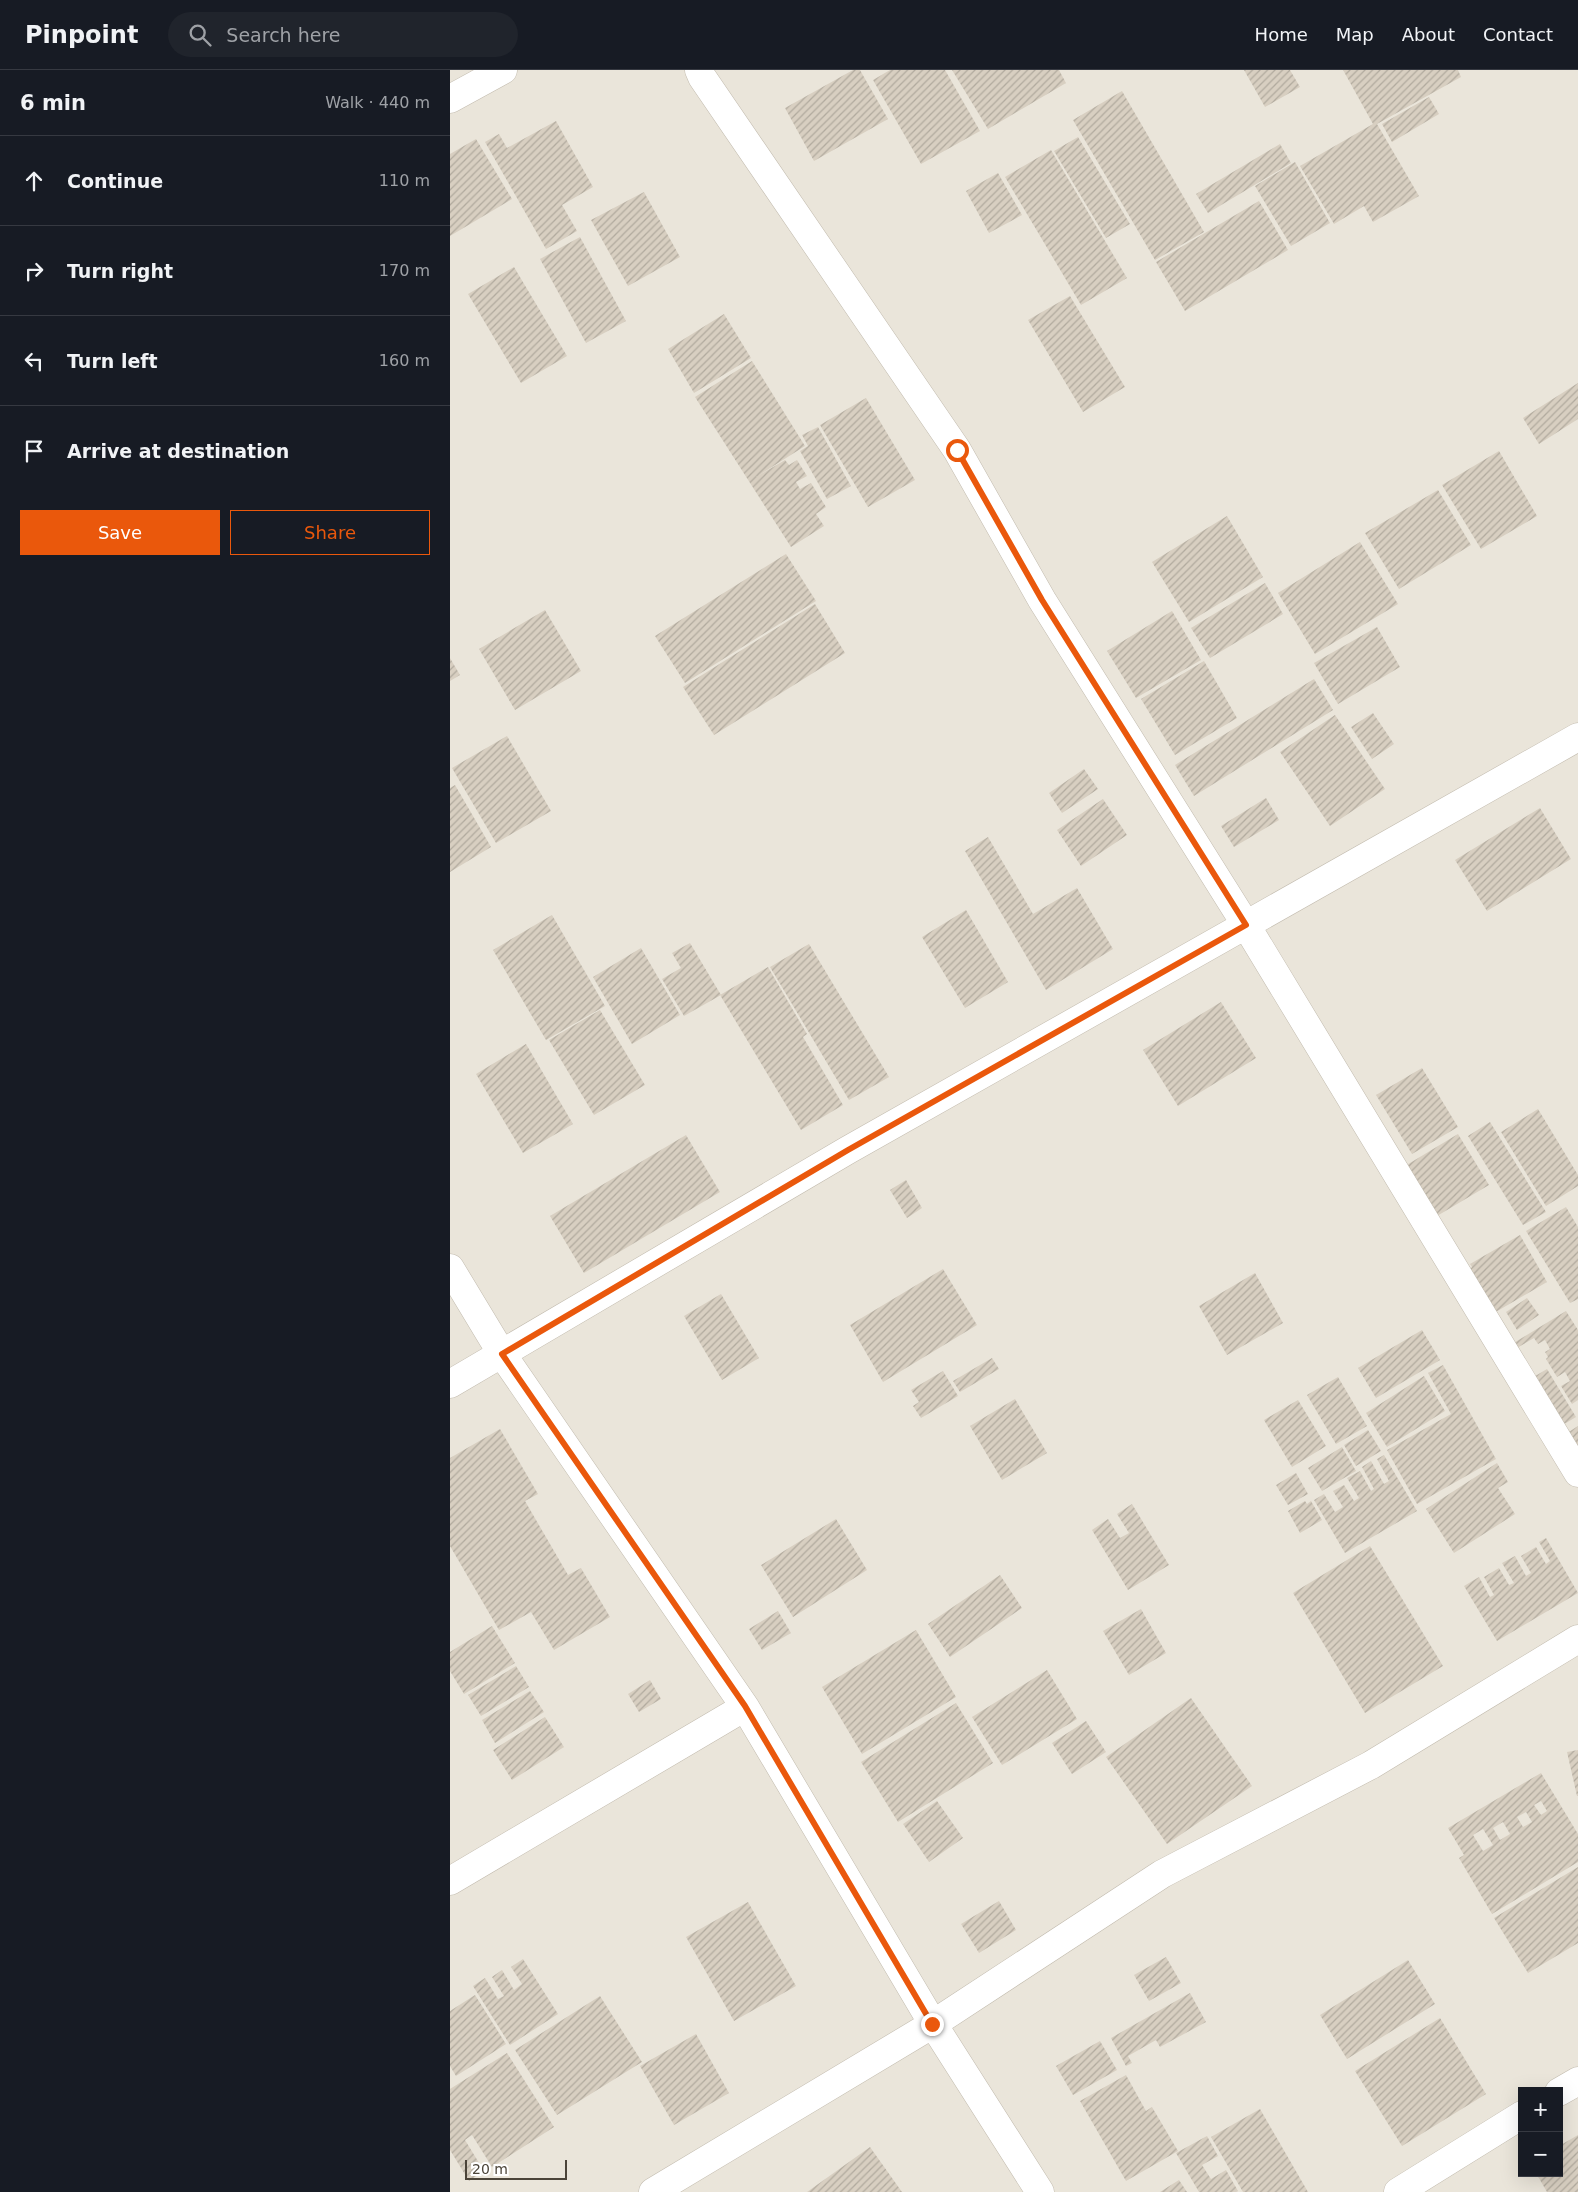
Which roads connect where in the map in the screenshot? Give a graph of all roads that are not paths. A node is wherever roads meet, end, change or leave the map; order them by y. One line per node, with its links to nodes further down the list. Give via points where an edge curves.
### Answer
1 (502, 70): 3 (street)
2 (699, 70): 5 (street, via 957,450 1042,600)
3 (450, 99)
4 (1578, 737): 5 (street)
5 (1246, 925): 7 (street, via 848,1150); 9 (street)
6 (450, 1268): 7 (street)
7 (502, 1354): 8 (street); 11 (street)
8 (450, 1384)
9 (1578, 1473)
10 (1578, 1639): 13 (street, via 1370,1765 1162,1874)
11 (745, 1706): 12 (street); 13 (street)
12 (450, 1881)
13 (932, 2024): 17 (street); 18 (street)
14 (1578, 2080): 15 (street)
15 (1563, 2089)
16 (1518, 2117): 19 (street)
17 (653, 2192)
18 (1040, 2192)
19 (1398, 2192)

